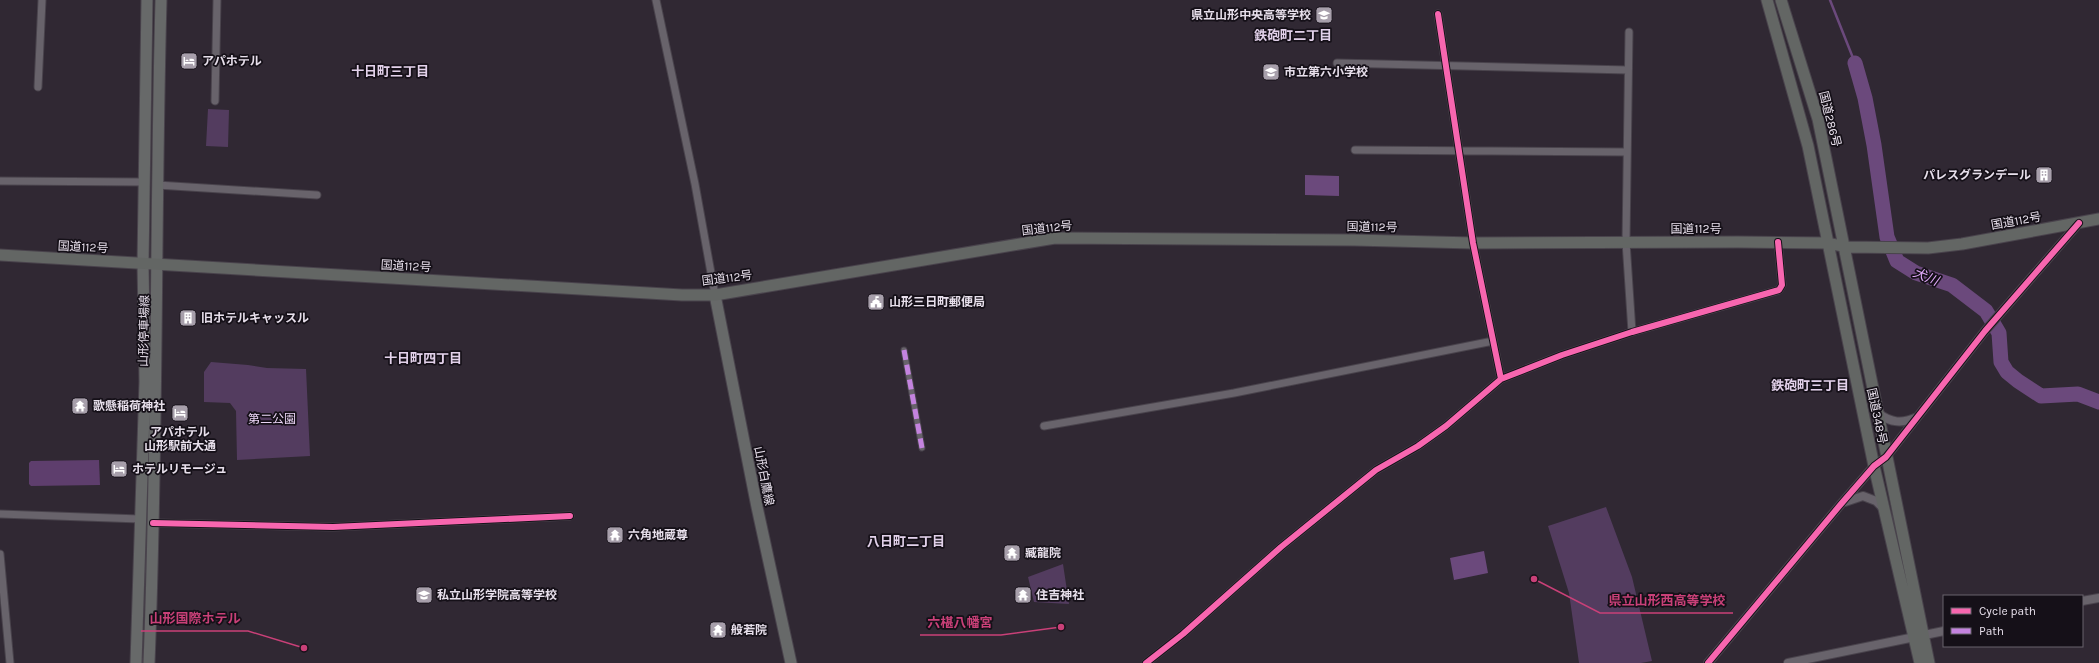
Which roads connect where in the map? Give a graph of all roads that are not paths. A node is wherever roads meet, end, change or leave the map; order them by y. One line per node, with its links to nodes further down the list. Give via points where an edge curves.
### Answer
1 (42, 0): 13 (street)
2 (147, 0): 19 (main road, 山形停車場線)
3 (161, 0): 20 (main road, 山形停車場線)
4 (217, 0): 14 (street)
5 (656, 0): 32 (street, via 695,184)
6 (1767, 0): 27 (highway, via 1808,146)
7 (1781, 0): 28 (highway, 国道286号, via 1818,119)
8 (1438, 14): 11 (street)
9 (1629, 32): 12 (street)
10 (1337, 63): 11 (street)
11 (1447, 66): 12 (street); 16 (street)
12 (1628, 70): 17 (street)
13 (38, 87)
14 (215, 101)
15 (1355, 150): 16 (street)
16 (1458, 150): 17 (street); 26 (street)
17 (1626, 152): 24 (street)
18 (0, 181): 19 (street)
19 (144, 182): 30 (main road, 山形停車場線)
20 (157, 184): 21 (street); 31 (main road, 山形停車場線)
21 (317, 195)
22 (2099, 219): 23 (highway, 国道112号)
23 (2080, 222): 28 (highway, 国道112号, via 1928,248); 38 (street, via 1985,332)
24 (1626, 242): 25 (highway, 国道112号); 26 (highway, 国道112号); 33 (street)
25 (1778, 242): 27 (highway, 国道112号); 33 (street, via 1782,285 1779,290)
26 (1473, 243): 32 (highway, 国道112号, via 1055,238); 34 (street)
27 (1828, 243): 28 (highway, 国道112号); 42 (highway, 国道348号)
28 (1846, 247): 37 (highway, 国道348号)
29 (0, 255): 30 (highway, 国道112号)
30 (142, 264): 31 (highway, 国道112号); 47 (main road, 山形停車場線, via 145,382)
31 (158, 265): 32 (highway, 国道112号, via 682,295); 48 (main road, 山形停車場線)
32 (715, 294): 57 (main road, 山形白鷹線)
33 (1632, 332): 36 (street, via 1562,355)
34 (1493, 341): 36 (street); 39 (street, via 1234,393)
35 (904, 350): 40 (street)
36 (1501, 380): 58 (street, via 1446,426 1418,446 1376,470)
37 (1878, 413): 38 (street, via 1890,421 1897,422); 41 (highway, 国道348号)
38 (1919, 416): 41 (street)
39 (1044, 426)
40 (922, 448)
41 (1886, 457): 42 (street); 53 (highway, 国道348号)
42 (1874, 466): 43 (street); 44 (highway, 国道348号)
43 (1841, 504): 44 (street, via 1863,496 1876,501); 59 (street)
44 (1886, 510): 53 (highway, 国道348号)
45 (0, 514): 47 (street)
46 (570, 516): 48 (street, via 333,527)
47 (140, 520): 55 (main road, 山形停車場線)
48 (153, 523): 56 (main road, 山形停車場線)
49 (0, 554): 54 (street)
50 (2099, 598): 51 (street)
51 (2083, 602)
52 (1943, 631): 53 (street)
53 (1919, 636): 60 (street); 61 (highway, 国道348号); 62 (highway, 国道348号)
54 (10, 663)
55 (136, 663)
56 (149, 663)
57 (791, 663)
58 (1146, 663)
59 (1708, 663)
60 (1788, 663)
61 (1920, 663)
62 (1929, 663)

